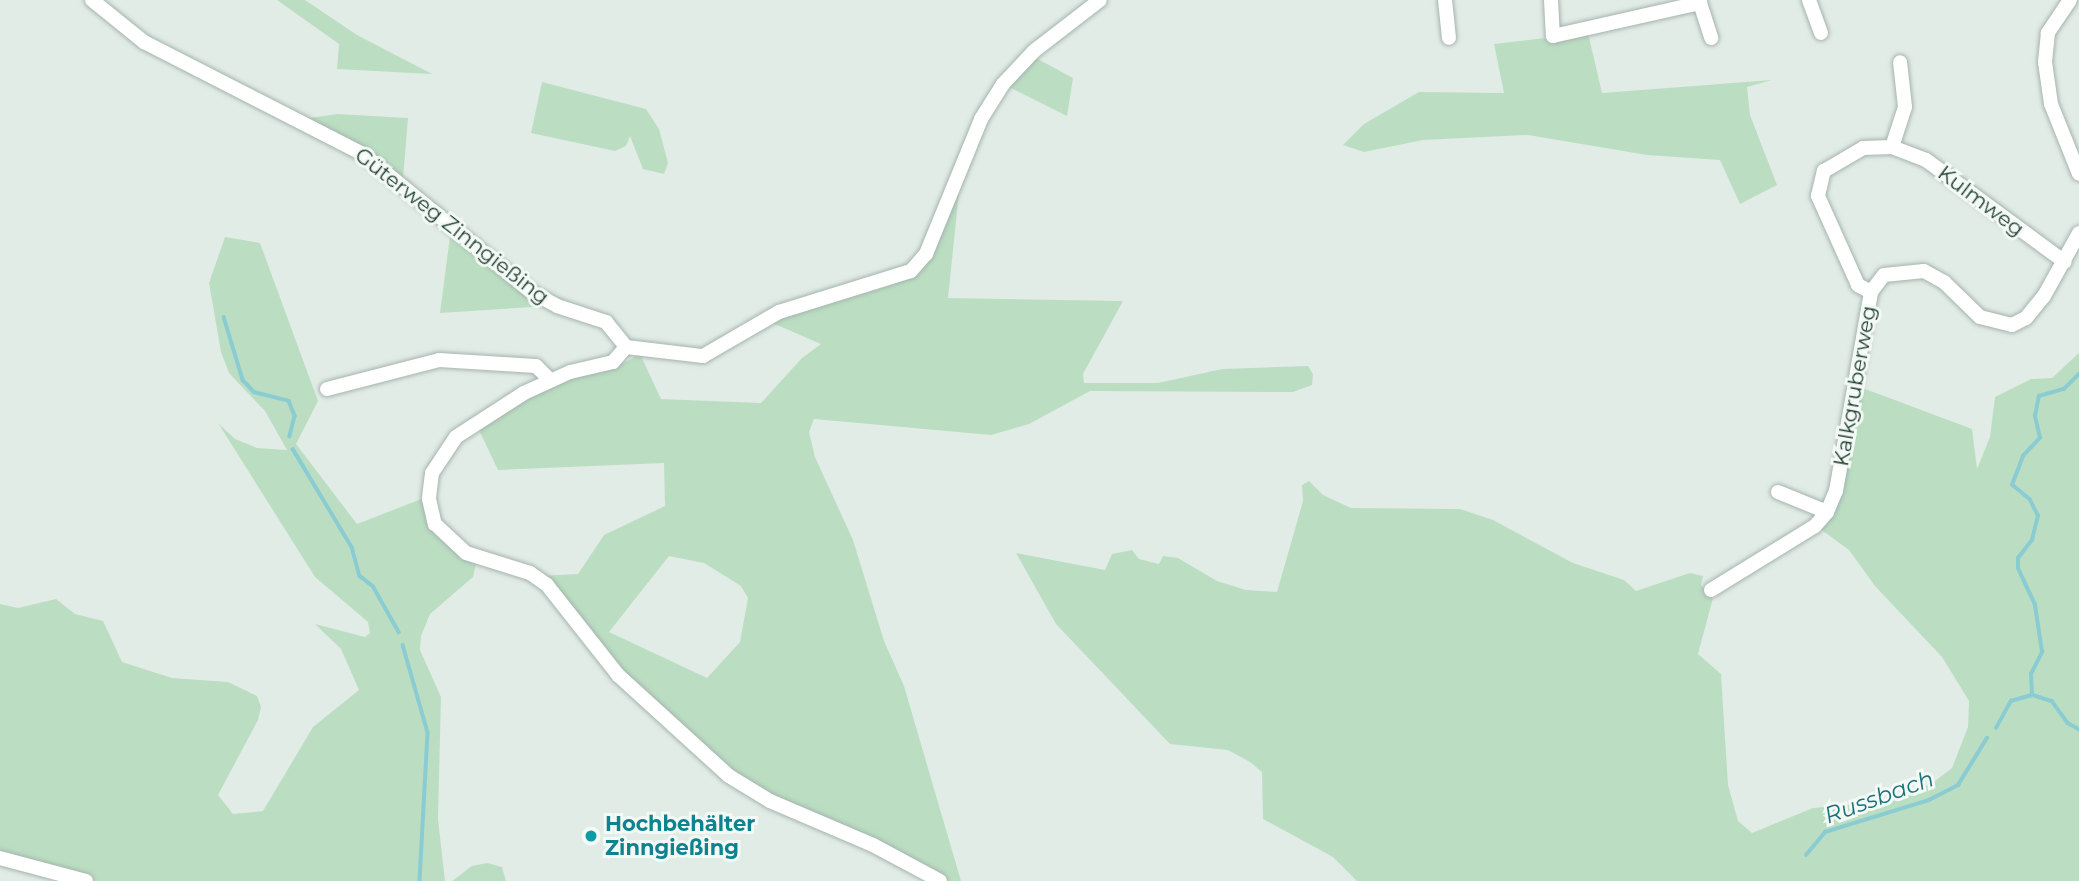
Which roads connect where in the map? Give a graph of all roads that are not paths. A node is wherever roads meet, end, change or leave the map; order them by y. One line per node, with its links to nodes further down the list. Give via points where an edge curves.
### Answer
1 (92, 0): 17 (street, Güterweg Zinngießing, via 144,42 363,154 533,293 606,322)
2 (1100, 0): 17 (street, via 1034,51 1003,84 981,119 926,254 911,271 886,283 779,312 703,356)
3 (1446, 0): 9 (street)
4 (1551, 0): 7 (street, via 1553,36)
5 (1809, 0): 8 (street)
6 (2070, 0): 13 (street, via 2048,33 2045,62 2051,104)
7 (1699, 1): 10 (street)
8 (1821, 33)
9 (1449, 38)
10 (1711, 38)
11 (1900, 62): 12 (street, via 1905,107)
12 (1892, 147): 15 (street, Kulmweg, via 1941,169); 16 (street, via 1850,153 1824,171 1818,186 1828,223 1858,285)
13 (2079, 174)
14 (2079, 233): 15 (street, Kalkgruberweg)
15 (2065, 262): 16 (street, Kalkgruberweg, via 2033,311 2012,325 1989,322 1944,282 1924,271 1892,272)
16 (1871, 292): 21 (street, Kalkgruberweg, via 1846,438)
17 (626, 347): 18 (street, via 613,362)
18 (550, 380): 19 (street, via 536,366 439,360); 25 (street, via 473,423 445,450 432,473 429,499 442,534 466,553 530,573 547,585 640,699 729,776 770,801 873,845)
19 (327, 389)
20 (1779, 492): 21 (street, via 1800,505)
21 (1827, 512): 22 (street, via 1815,526)
22 (1711, 590)
23 (0, 858): 24 (street)
24 (86, 881)
25 (940, 881)

